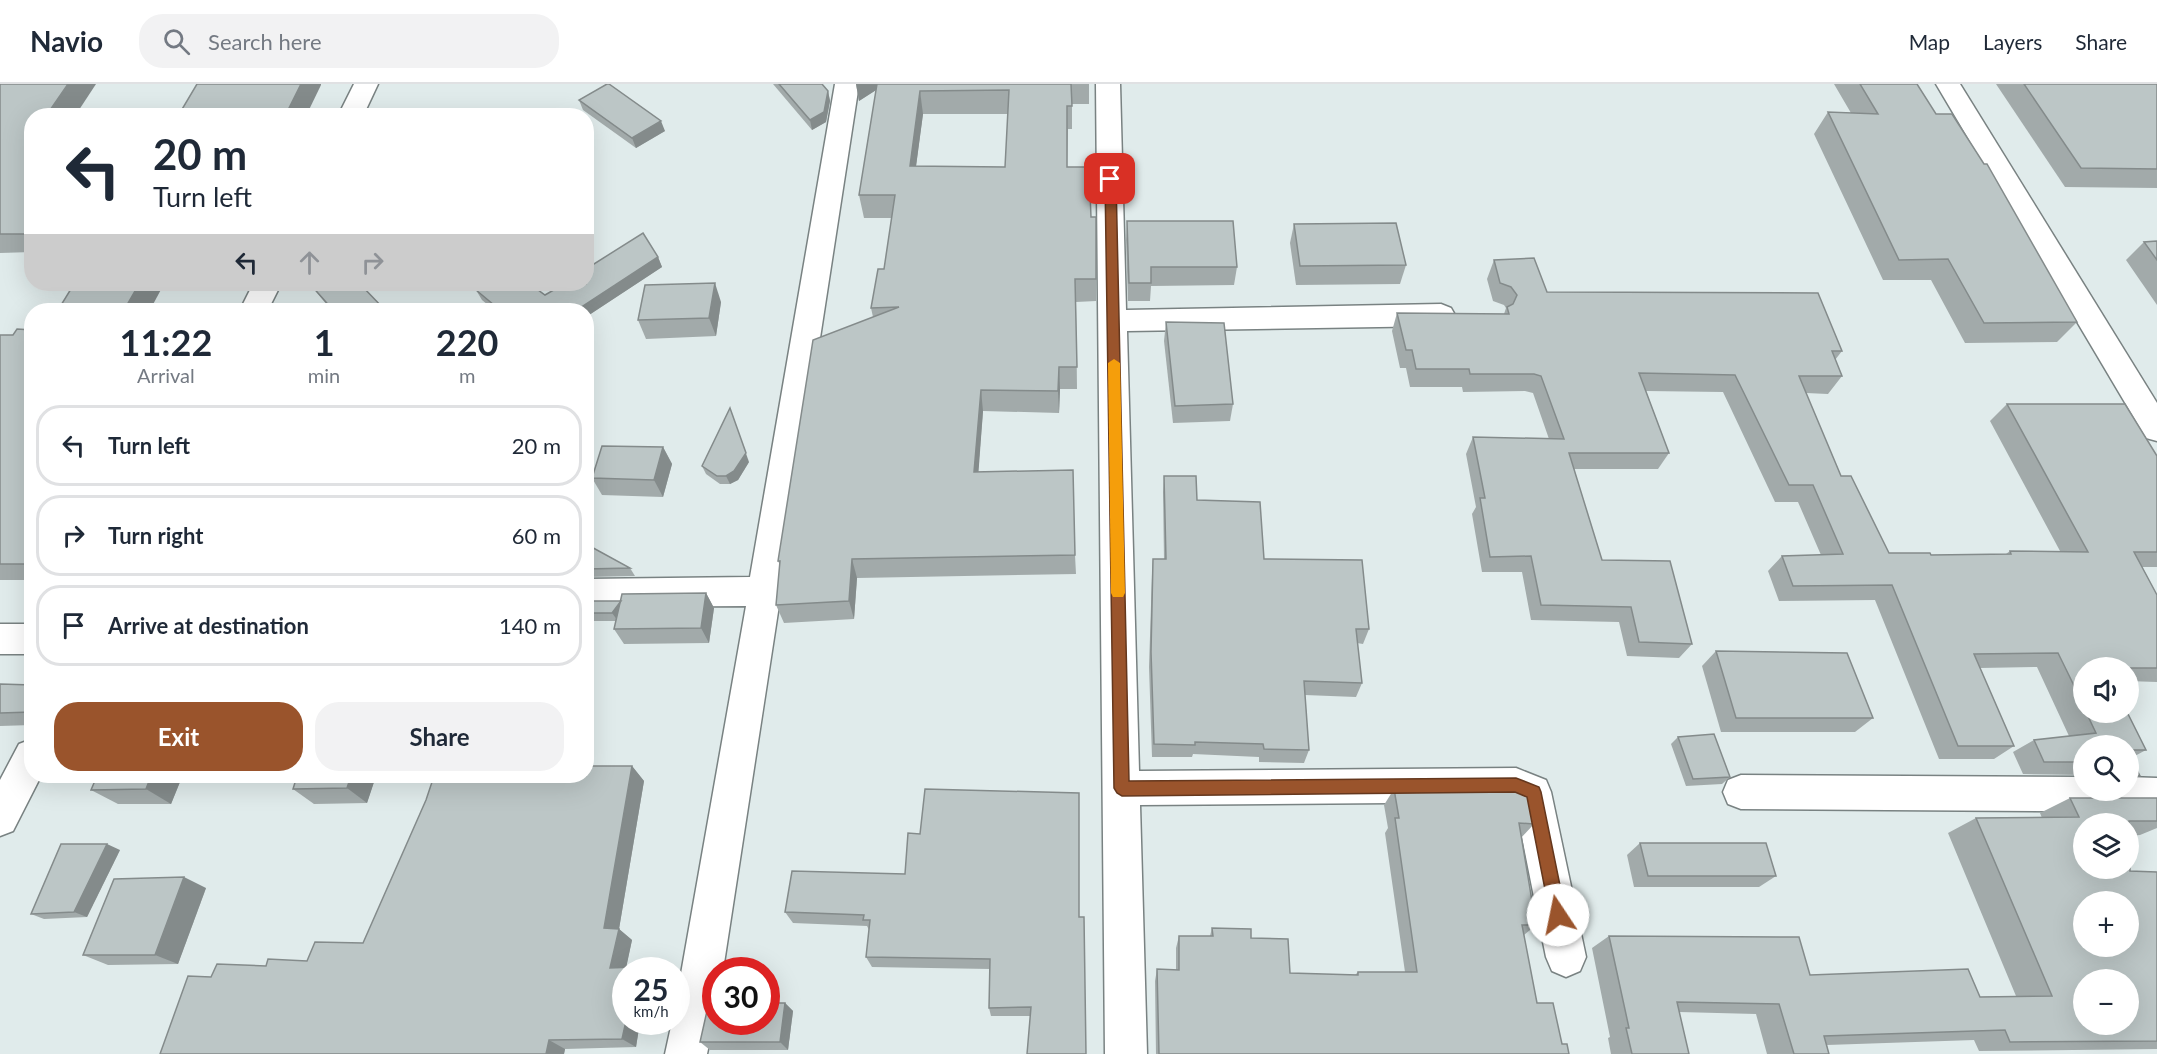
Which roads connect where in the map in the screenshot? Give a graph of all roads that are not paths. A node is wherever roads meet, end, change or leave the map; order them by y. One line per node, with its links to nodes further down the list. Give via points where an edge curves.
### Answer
1 (366, 84): 5 (street)
2 (847, 84): 11 (street)
3 (1108, 84): 7 (street)
4 (1948, 84): 8 (street)
5 (354, 108)
6 (1469, 315): 7 (street)
7 (1113, 321): 16 (street)
8 (2125, 376): 9 (street); 10 (street)
9 (2157, 376)
10 (2157, 429)
11 (764, 591): 12 (street); 21 (street)
12 (594, 592)
13 (0, 639): 14 (street)
14 (24, 639)
15 (24, 772): 19 (street)
16 (1122, 788): 20 (street, via 1516,785 1533,792); 22 (street)
17 (1741, 792): 18 (street)
18 (2157, 795)
19 (0, 818)
20 (1566, 957)
21 (686, 1054)
22 (1126, 1054)

